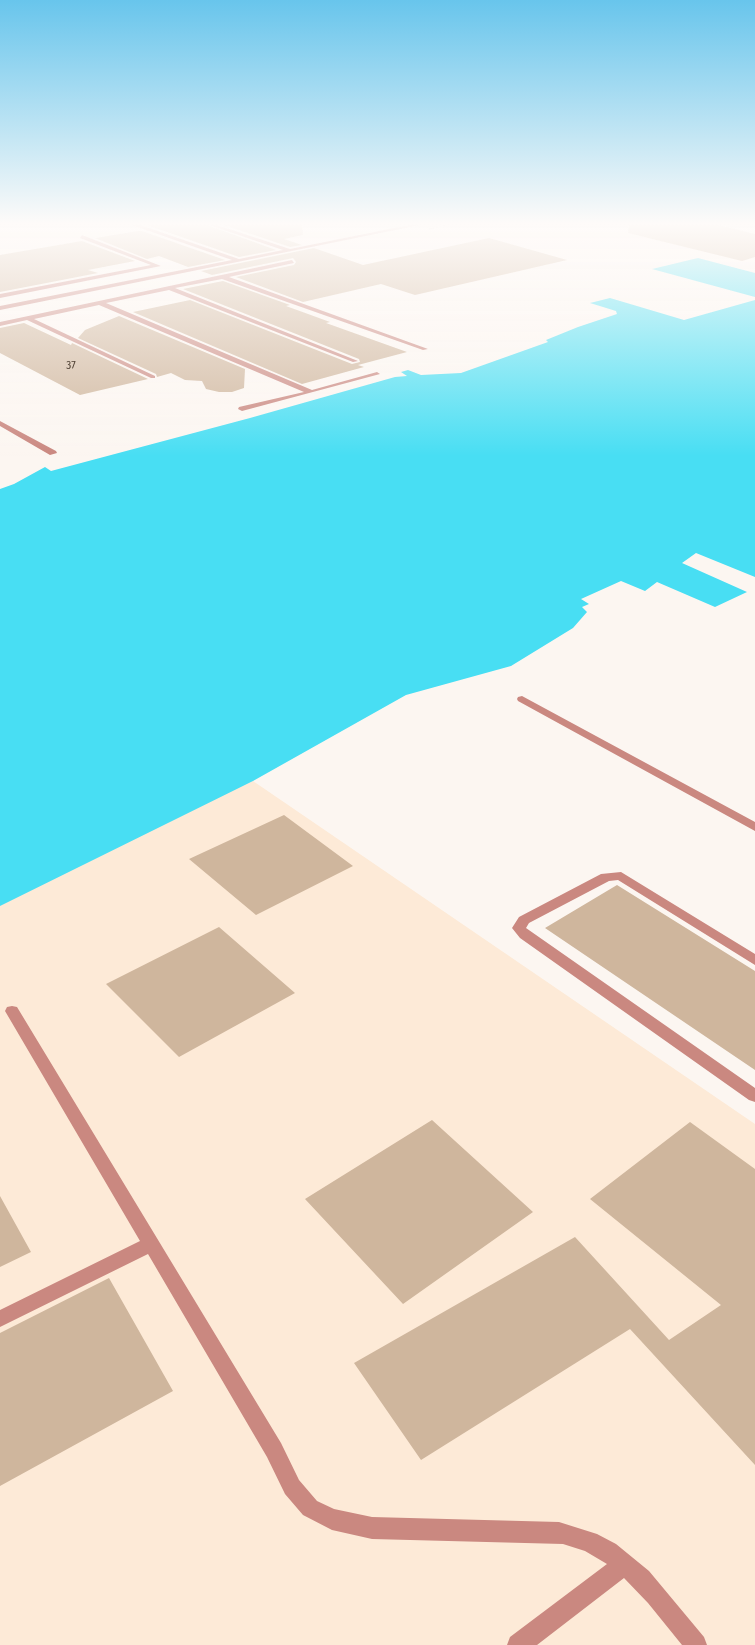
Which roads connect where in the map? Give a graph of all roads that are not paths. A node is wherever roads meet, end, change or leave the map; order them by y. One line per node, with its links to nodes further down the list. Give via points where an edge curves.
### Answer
1 (33, 302): 5 (street)
2 (100, 302): 6 (street); 13 (street)
3 (204, 302): 10 (street)
4 (292, 302): 9 (street)
5 (0, 309): 7 (street)
6 (28, 318): 7 (street); 12 (street)
7 (20, 319): 8 (street)
8 (0, 324)
9 (425, 349)
10 (355, 361)
11 (377, 374): 13 (street)
12 (153, 377)
13 (311, 392): 14 (street)
14 (242, 409)
15 (0, 423): 16 (street)
16 (53, 453)
17 (522, 699): 18 (street)
18 (755, 827)
19 (755, 960): 21 (street, via 621,876 606,877 524,920 519,928)
20 (12, 1011): 22 (street)
21 (755, 1096)
22 (151, 1244): 23 (street); 24 (street, via 274,1450 292,1487 310,1508 332,1519 372,1528 569,1534 596,1545)
23 (0, 1319)
24 (624, 1564): 25 (street); 26 (street, via 649,1588)
25 (518, 1645)
26 (696, 1645)

